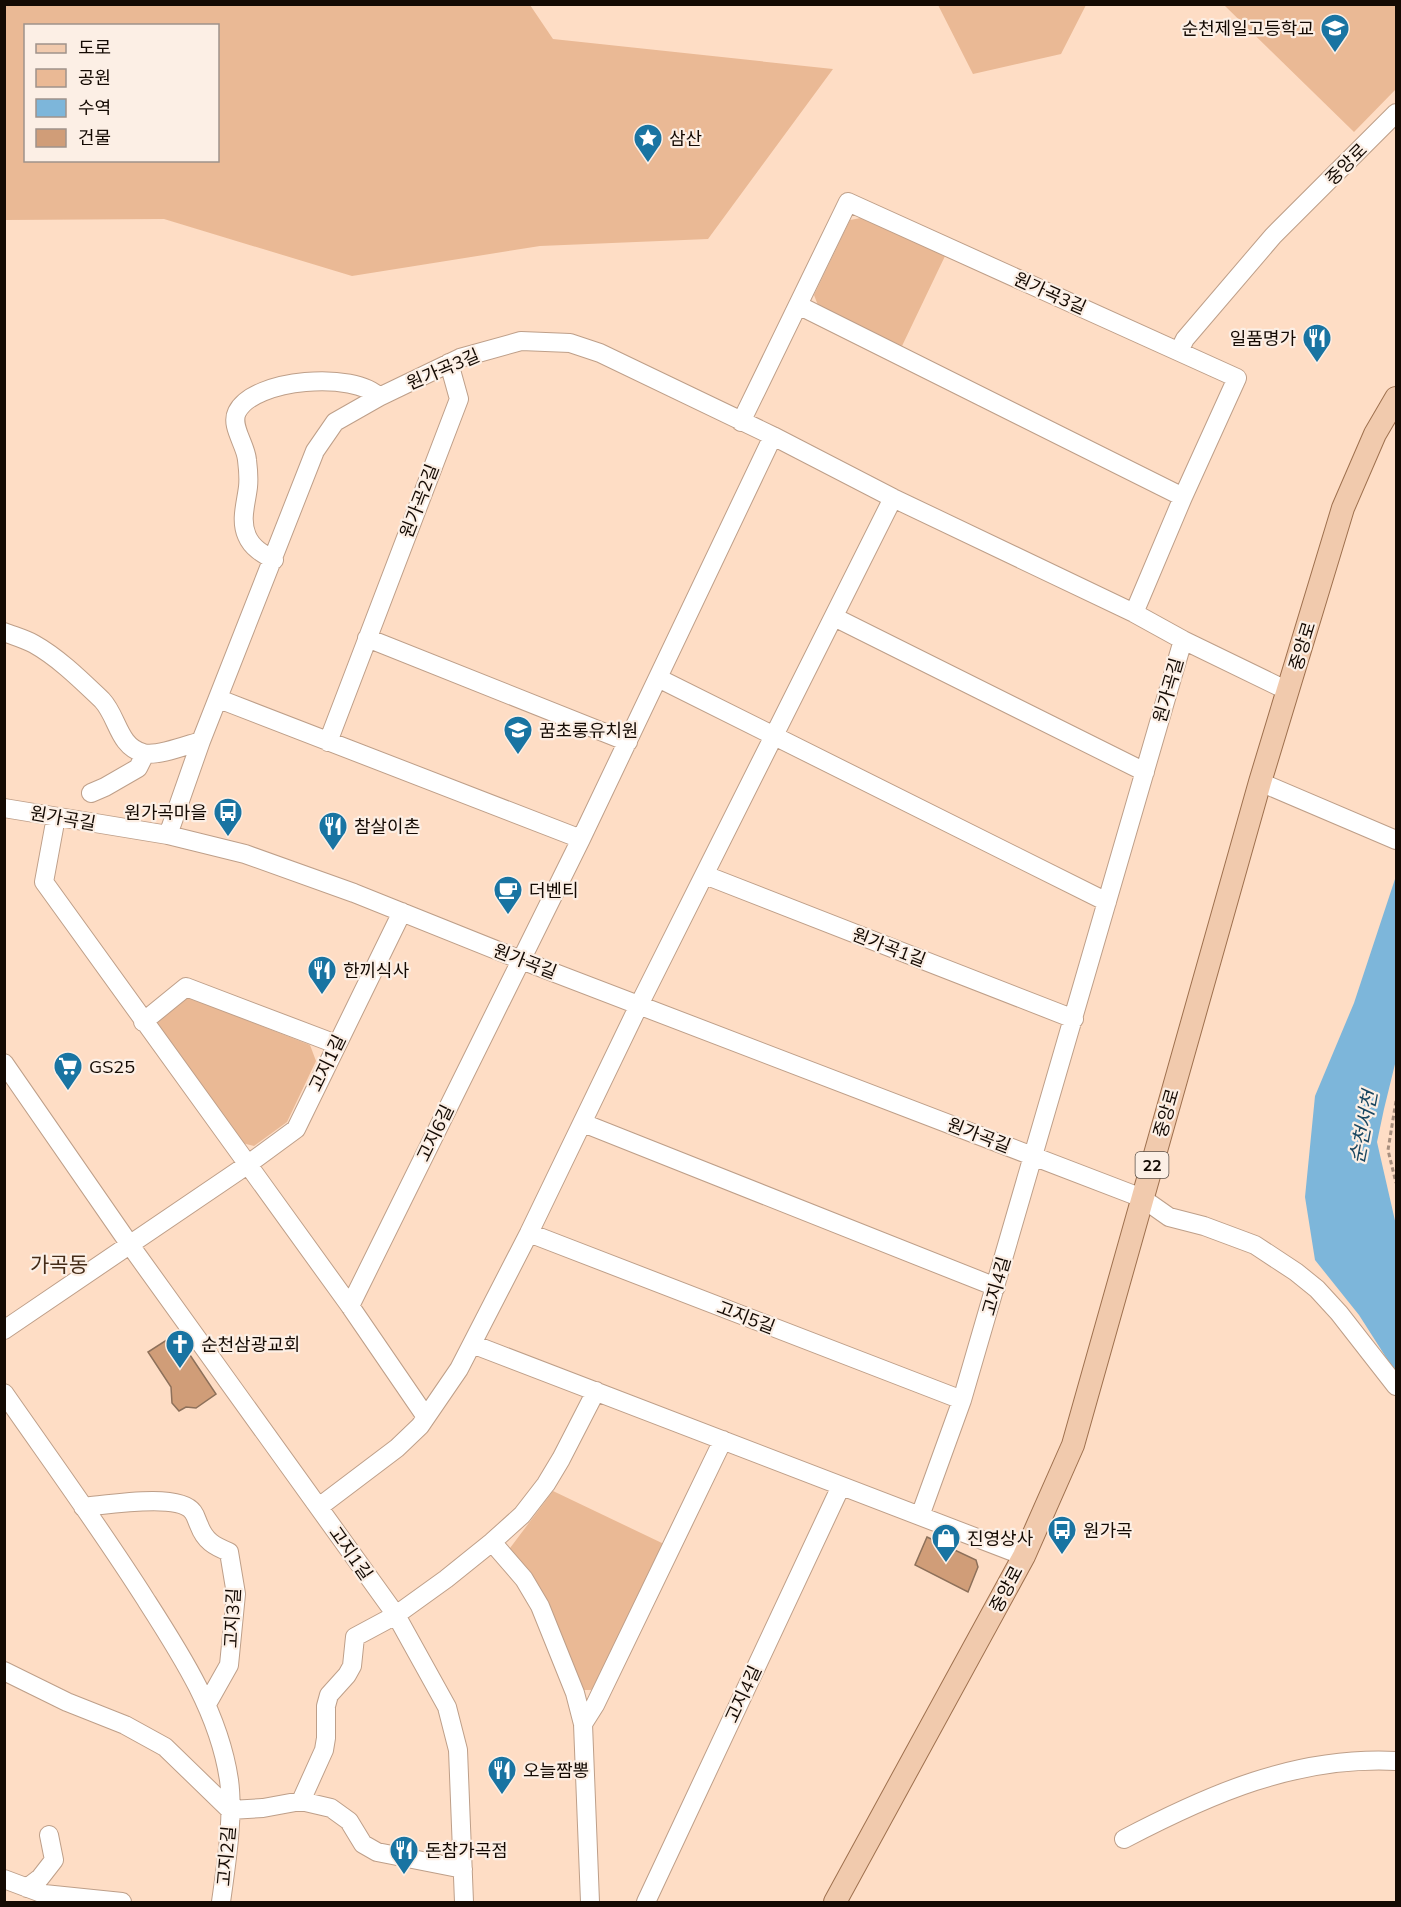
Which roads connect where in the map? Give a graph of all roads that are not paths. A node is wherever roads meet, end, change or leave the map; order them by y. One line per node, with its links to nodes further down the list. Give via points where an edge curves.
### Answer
1 (1396, 113): 3 (street, 중앙로, via 1273,236)
2 (798, 304): 3 (street, 원가곡3길, via 848,202); 7 (street, 원가곡3길); 9 (street)
3 (1179, 351): 9 (street, 원가곡3길, via 1237,378)
4 (449, 363): 5 (street, 원가곡3길); 7 (street, 원가곡3길, via 521,341 570,343 600,353); 15 (street, 원가곡2길, via 459,399)
5 (379, 397): 11 (street, 원가곡3길, via 335,422 315,451); 11 (street, via 363,387 324,381 293,382 246,401 237,411 234,420 246,450 249,486 243,522 252,545)
6 (1396, 398): 18 (main road, 중앙로 / 22, via 1375,434 1343,508)
7 (741, 422): 8 (street, 원가곡3길)
8 (773, 436): 10 (street, 원가곡3길); 17 (street)
9 (1183, 497): 12 (street, 원가곡3길)
10 (893, 498): 12 (street, 원가곡3길); 13 (street)
11 (274, 560): 19 (street, 원가곡3길)
12 (1134, 613): 16 (street, 원가곡3길)
13 (834, 617): 20 (street); 25 (street)
14 (4, 632): 24 (street, via 54,657 112,712 121,736)
15 (367, 639): 22 (street, 원가곡2길); 23 (street)
16 (1183, 640): 18 (street, 원가곡3길); 25 (street, 원가곡길)
17 (658, 678): 20 (street); 23 (street)
18 (1288, 691): 26 (main road, 중앙로 / 22)
19 (219, 699): 21 (street, 원가곡3길); 22 (street)
20 (775, 735): 33 (street); 34 (street)
21 (201, 741): 24 (street); 30 (street, 원가곡3길)
22 (328, 742): 32 (street)
23 (628, 742): 32 (street)
24 (145, 754): 27 (street, 원가곡길, via 138,768)
25 (1145, 772): 34 (street, 원가곡길)
26 (1260, 782): 31 (street); 45 (main road, 중앙로 / 22)
27 (91, 793)
28 (4, 808): 29 (street, 원가곡길)
29 (56, 817): 30 (street, 원가곡길); 39 (street, via 44,882)
30 (168, 835): 35 (street, 원가곡길, via 245,854)
31 (1389, 837)
32 (581, 839): 36 (street)
33 (705, 875): 37 (street); 38 (street, 원가곡1길)
34 (1107, 902): 38 (street, 원가곡길)
35 (402, 912): 36 (street, 원가곡길); 40 (street, 고지1길)
36 (521, 960): 37 (street, 원가곡길); 49 (street, 고지6길)
37 (639, 1005): 42 (street); 43 (street, 원가곡길)
38 (1074, 1019): 43 (street, 원가곡길)
39 (143, 1022): 40 (street, via 186,987); 44 (street)
40 (336, 1044): 44 (street, 고지1길, via 296,1129)
41 (4, 1063): 47 (street, 고지1길)
42 (584, 1123): 46 (street); 48 (street)
43 (1034, 1156): 45 (street, 원가곡길); 48 (street, 고지4길)
44 (247, 1165): 47 (street, 고지1길); 49 (street)
45 (1142, 1198): 52 (street, 원가곡길, via 1169,1217 1237,1237 1287,1265 1325,1297); 63 (main road, 중앙로 / 22, via 1073,1445)
46 (529, 1233): 51 (street); 55 (street, 고지5길)
47 (130, 1245): 50 (street, 고지1길); 60 (street, 고지1길)
48 (996, 1287): 55 (street, 고지4길)
49 (350, 1306): 56 (street)
50 (4, 1330)
51 (472, 1344): 53 (street); 56 (street)
52 (1396, 1386)
53 (596, 1391): 57 (street); 62 (street, via 546,1484 522,1515)
54 (4, 1394): 59 (street)
55 (963, 1400): 61 (street, 고지4길)
56 (426, 1416): 60 (street, via 397,1448)
57 (723, 1440): 58 (street); 67 (street)
58 (841, 1486): 61 (street); 81 (street, 고지4길)
59 (83, 1507): 66 (street, via 178,1651); 66 (street, 고지3길, via 180,1502 193,1512 202,1535 212,1545 229,1552 236,1594 230,1665)
60 (319, 1507): 64 (street, 고지1길)
61 (920, 1516): 63 (street)
62 (492, 1542): 64 (street); 67 (street, via 524,1579 540,1606 575,1693)
63 (1024, 1556): 82 (main road, 중앙로 / 22)
64 (396, 1615): 69 (street, via 355,1637 352,1666 329,1695 324,1750); 73 (street, 고지1길, via 447,1707 458,1750)
65 (4, 1671): 70 (street, via 165,1747)
66 (207, 1704): 70 (street, via 221,1743)
67 (583, 1724): 80 (street)
68 (1396, 1761): 72 (street, via 1340,1762 1272,1776 1220,1792)
69 (301, 1801): 70 (street); 73 (street, via 332,1808 349,1821 368,1848 377,1852)
70 (230, 1810): 78 (street, 고지2길)
71 (49, 1835): 75 (street, via 54,1860)
72 (1124, 1839)
73 (463, 1869): 79 (street, 고지1길)
74 (4, 1880): 75 (street)
75 (27, 1888): 76 (street)
76 (51, 1899): 77 (street)
77 (122, 1902)
78 (221, 1902)
79 (464, 1902)
80 (590, 1902)
81 (646, 1902)
82 (835, 1902)

